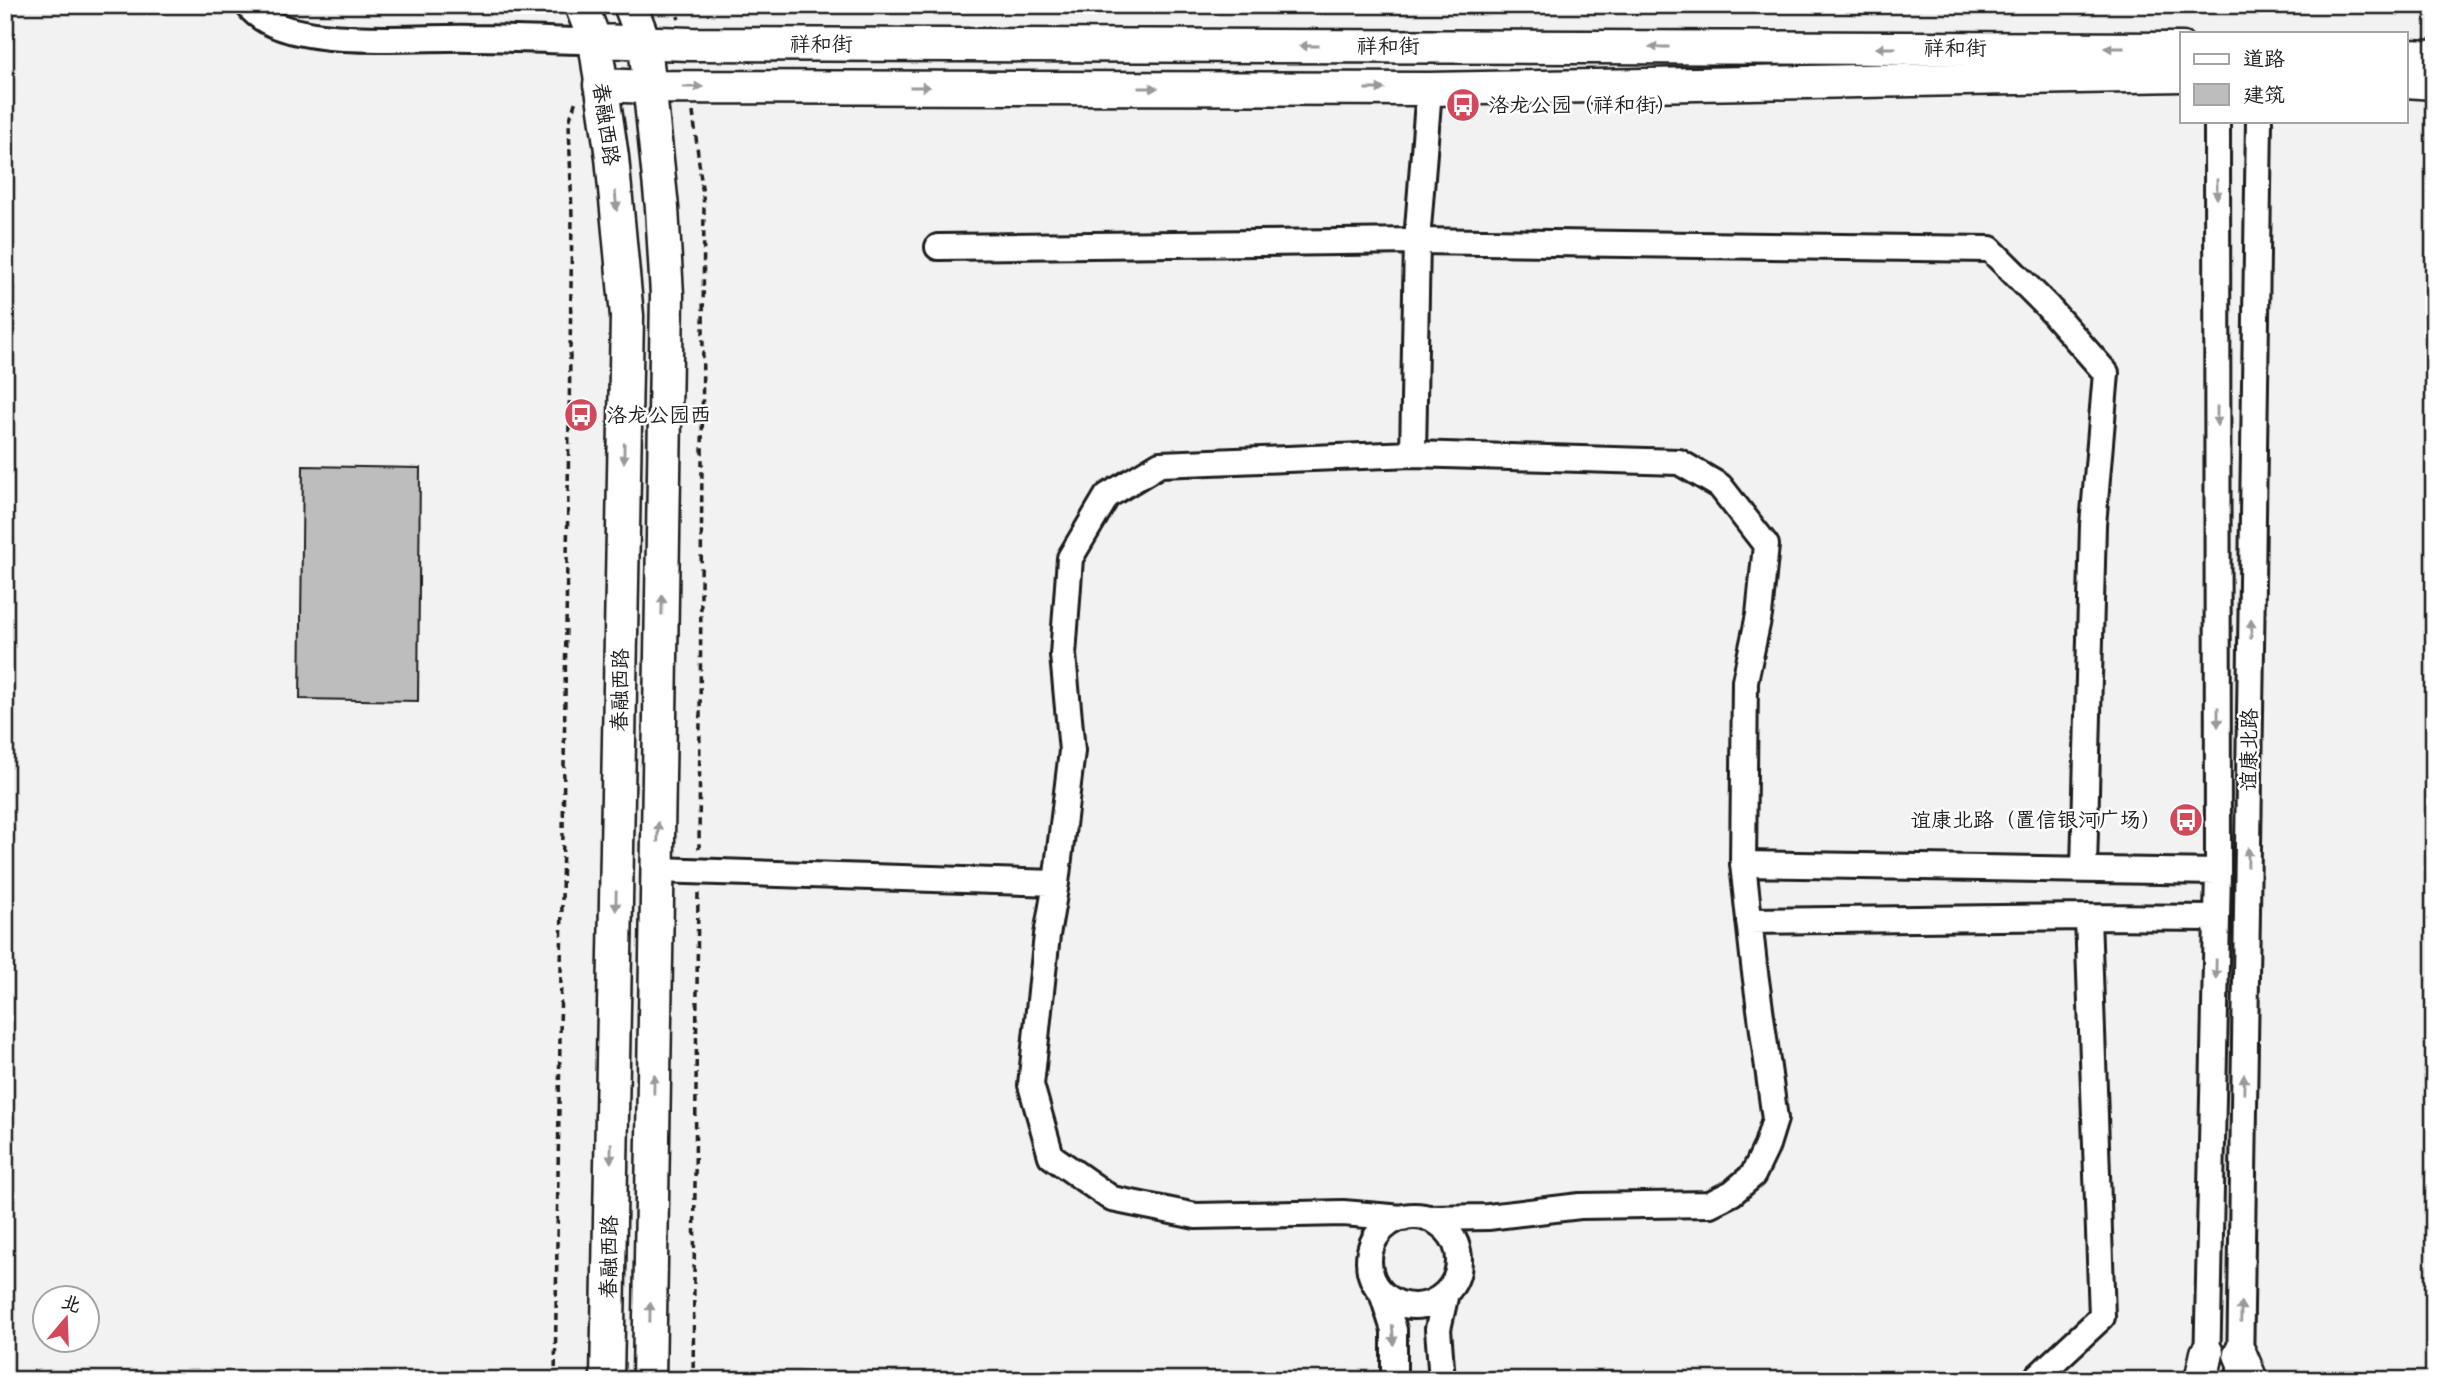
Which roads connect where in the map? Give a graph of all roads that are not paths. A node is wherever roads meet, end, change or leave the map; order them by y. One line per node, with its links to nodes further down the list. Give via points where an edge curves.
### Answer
1 (248, 5): 4 (street, via 254,15 277,27 338,39)
2 (581, 5): 4 (main road, 春融西路)
3 (629, 5): 5 (main road, 春融西路)
4 (595, 41): 5 (main road, 祥和街); 14 (main road, 春融西路)
5 (645, 44): 6 (main road, 祥和街, one-way to 5); 12 (main road, 春融西路)
6 (2180, 48)
7 (2408, 56): 8 (main road)
8 (2434, 57)
9 (2180, 75): 13 (main road, 祥和街)
10 (2408, 81): 11 (main road)
11 (2434, 83)
12 (650, 87): 13 (main road, 祥和街, one-way to 13); 14 (main road, 祥和街); 22 (main road, 春融西路, one-way to 12, via 667,295)
13 (1429, 89): 17 (street)
14 (588, 92): 37 (main road, 春融西路, one-way to 37, via 612,157 627,316)
15 (2217, 122): 23 (street, 谊康北路, one-way to 23)
16 (2259, 122): 36 (street, 谊康北路, one-way to 16)
17 (1417, 241): 18 (street); 19 (street); 21 (street, via 1990,249 2106,373 2093,525)
18 (938, 247)
19 (1413, 454): 20 (street, via 1679,462 1720,486 1766,545 1759,615 1745,681); 24 (street, via 1160,464 1108,496 1070,558 1063,655 1072,751)
20 (1744, 864): 21 (street); 27 (street)
21 (2084, 868): 23 (street)
22 (657, 870): 24 (street); 38 (main road, 春融西路, one-way to 22)
23 (2218, 872): 26 (street, 谊康北路)
24 (1056, 883): 28 (street, via 1031,1084 1051,1156 1112,1199 1196,1216)
25 (2088, 917): 26 (street); 27 (street); 41 (street, via 2102,1317)
26 (2217, 918): 35 (street, 谊康北路, one-way to 35)
27 (1749, 921): 29 (street, via 1775,1118 1753,1175 1710,1204 1580,1206)
28 (1343, 1213): 30 (street); 31 (street, via 1361,1228)
29 (1488, 1217): 30 (street); 32 (street, via 1471,1229)
30 (1414, 1218): 31 (street, via 1382,1229); 32 (street, via 1446,1230)
31 (1371, 1250): 33 (street, via 1371,1273)
32 (1458, 1250): 34 (street, via 1458,1273)
33 (1382, 1293): 34 (street, via 1414,1306); 39 (street, one-way to 39, via 1394,1330)
34 (1446, 1293): 40 (street, via 1438,1329)
35 (2205, 1371)
36 (2244, 1371)
37 (607, 1380)
38 (649, 1380)
39 (1394, 1380)
40 (1441, 1380)
41 (2034, 1380)

